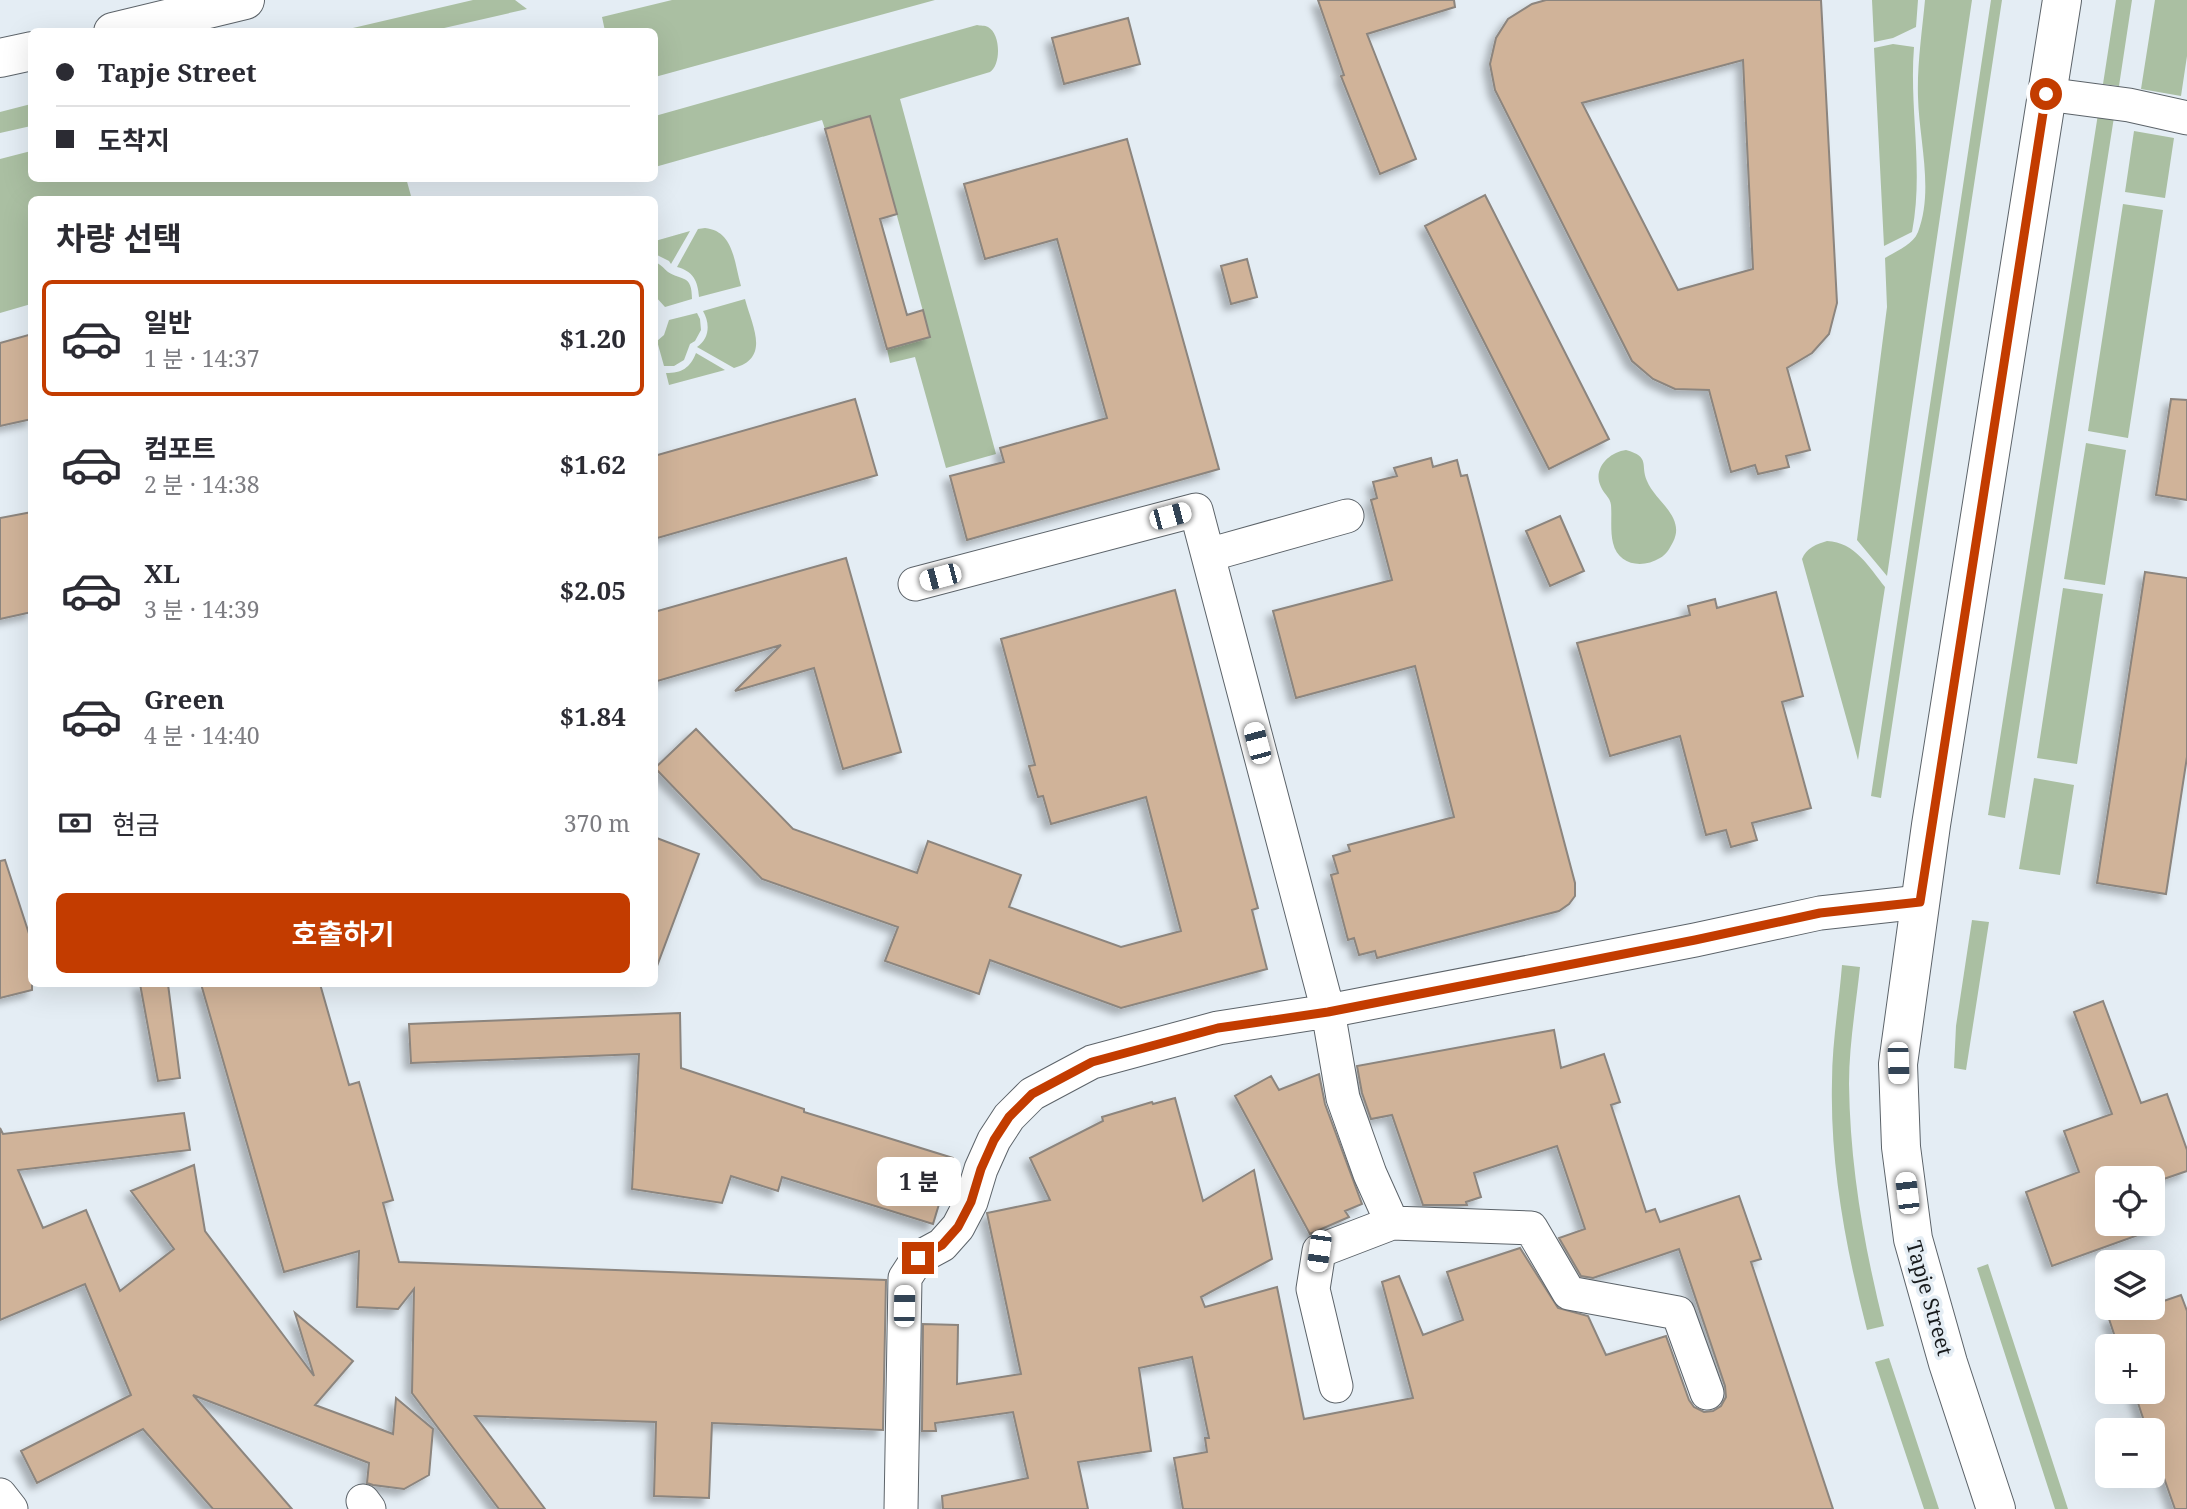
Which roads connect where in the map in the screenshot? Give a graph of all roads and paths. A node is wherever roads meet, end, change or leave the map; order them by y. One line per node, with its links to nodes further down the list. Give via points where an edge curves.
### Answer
1 (245, 0): 3 (main road)
2 (2062, 0): 6 (main road, Tapje Street)
3 (130, 28)
4 (28, 52): 5 (main road)
5 (0, 58)
6 (2046, 94): 7 (street); 11 (main road, Tapje Street)
7 (2187, 118)
8 (1347, 516): 9 (street)
9 (1208, 555): 10 (street, via 1196,509); 12 (street)
10 (915, 584)
11 (1920, 902): 12 (street, via 1820,913); 19 (main road, Tapje Street, via 1898,1063 1901,1147 1913,1239)
12 (1328, 1012): 13 (street, via 1343,1098); 18 (street, via 1218,1028 1092,1062 1032,1094 1009,1117 994,1140 958,1227 942,1245 918,1258 905,1278)
13 (1392, 1223): 14 (street, via 1319,1251 1314,1289); 15 (street, via 1531,1228 1569,1293 1678,1314)
14 (1335, 1386)
15 (1707, 1393)
16 (0, 1495): 17 (street)
17 (10, 1509)
18 (901, 1509)
19 (1996, 1509)

